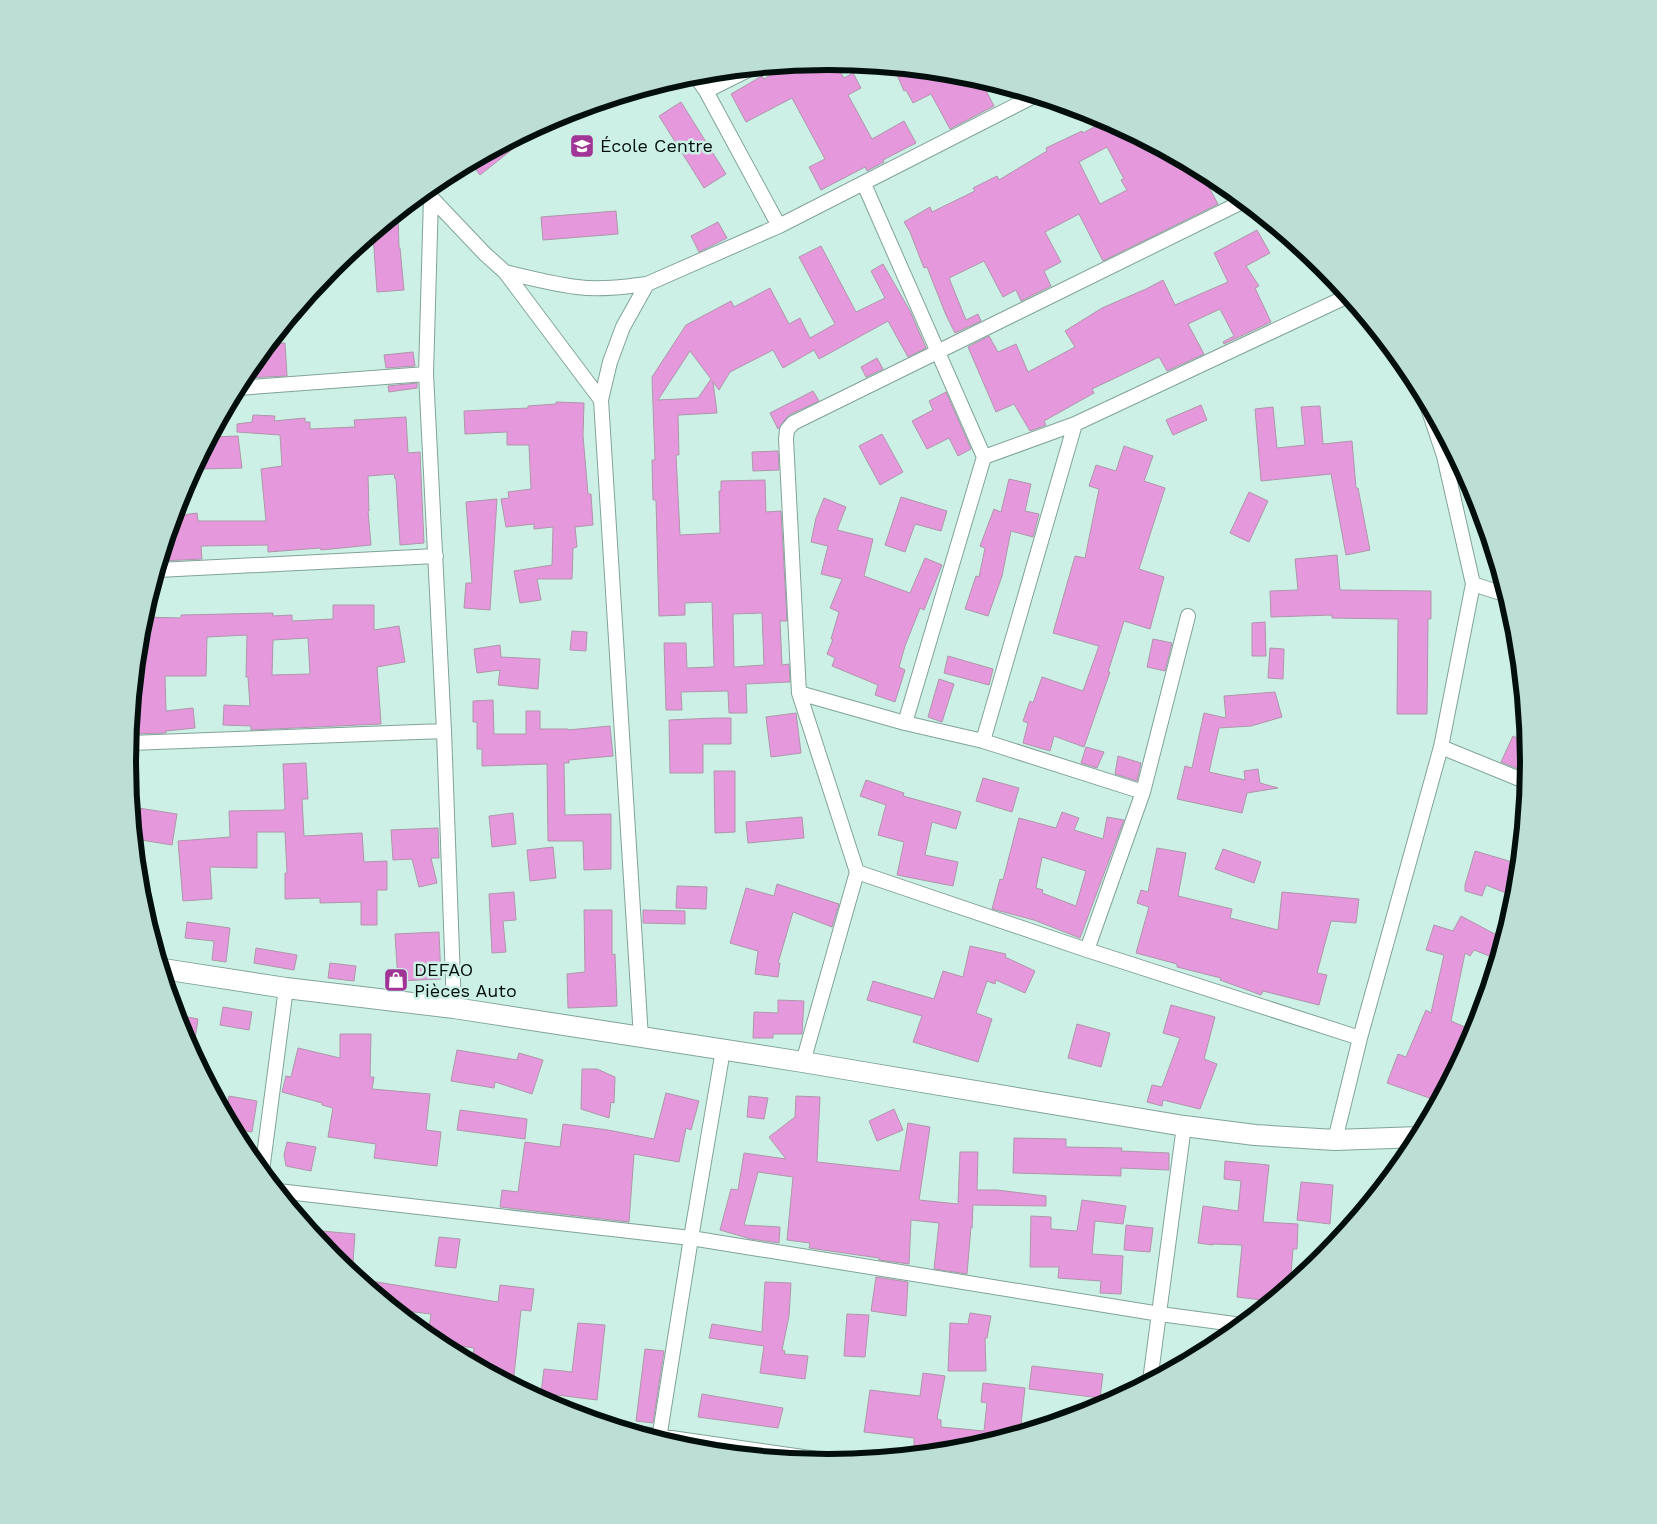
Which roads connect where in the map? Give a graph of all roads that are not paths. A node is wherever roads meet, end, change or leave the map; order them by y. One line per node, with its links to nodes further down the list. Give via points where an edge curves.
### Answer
1 (735, 76): 3 (street)
2 (700, 82): 3 (street)
3 (706, 91): 9 (street)
4 (1027, 100): 5 (street)
5 (864, 184): 9 (street); 13 (street)
6 (430, 197): 10 (street)
7 (428, 198): 14 (street)
8 (1237, 204): 13 (street)
9 (779, 226): 11 (street)
10 (505, 272): 11 (street, via 579,288); 16 (street)
11 (647, 284): 16 (street, via 623,327 610,362)
12 (1342, 299): 17 (street)
13 (937, 352): 19 (street); 25 (street, via 793,423 786,430)
14 (426, 374): 15 (street); 20 (street)
15 (247, 387)
16 (602, 400): 38 (street)
17 (1075, 424): 19 (street); 28 (street)
18 (1437, 433): 22 (street)
19 (984, 458): 26 (street)
20 (436, 556): 21 (street); 27 (street)
21 (164, 570)
22 (1473, 584): 23 (street); 30 (street)
23 (1499, 593)
24 (1188, 616): 32 (street)
25 (799, 693): 26 (street); 33 (street)
26 (904, 723): 28 (street)
27 (444, 731): 29 (street); 37 (street)
28 (983, 741): 32 (street)
29 (137, 743)
30 (1441, 747): 31 (street); 39 (street)
31 (1520, 779)
32 (1143, 792): 34 (street)
33 (857, 872): 34 (street); 41 (street)
34 (1087, 950): 39 (street)
35 (169, 970): 36 (street)
36 (286, 988): 37 (street); 45 (street)
37 (454, 1008): 38 (street)
38 (641, 1038): 40 (street)
39 (1360, 1038): 44 (street)
40 (723, 1050): 41 (street); 47 (street)
41 (803, 1062): 42 (street)
42 (1184, 1126): 44 (street); 48 (street)
43 (1410, 1136): 44 (street)
44 (1335, 1140)
45 (263, 1161)
46 (286, 1192): 47 (street)
47 (691, 1238): 48 (street); 51 (street)
48 (1160, 1314): 49 (street); 50 (street)
49 (1232, 1324)
50 (1151, 1374)
51 (660, 1433)

